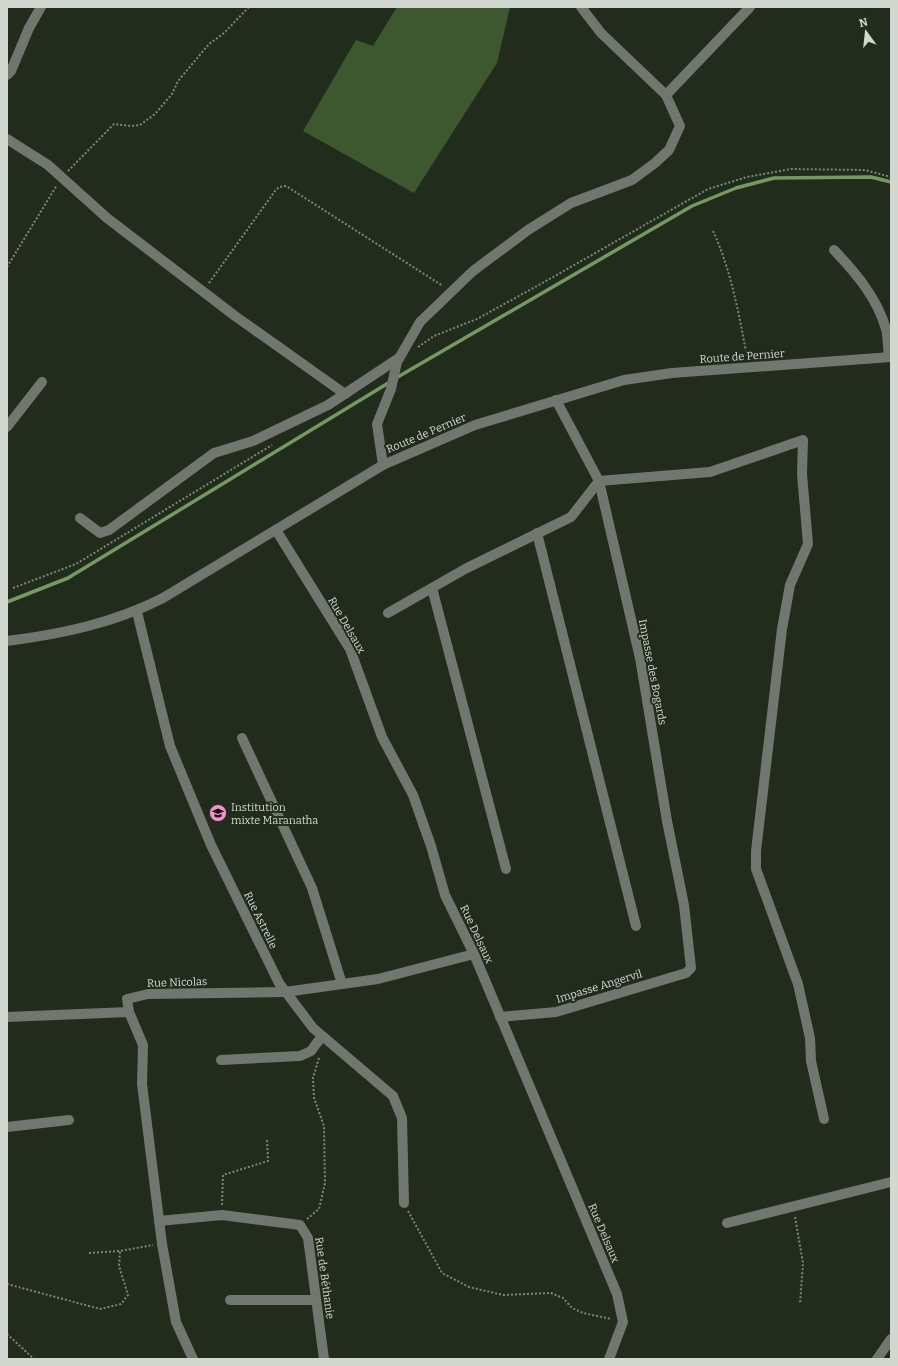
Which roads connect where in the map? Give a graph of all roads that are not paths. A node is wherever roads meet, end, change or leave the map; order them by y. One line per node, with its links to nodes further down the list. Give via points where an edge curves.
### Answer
1 (41, 7): 4 (street)
2 (581, 7): 5 (street, via 602,33)
3 (750, 7): 5 (street)
4 (7, 75)
5 (666, 96): 9 (street, via 680,126 669,150 632,180 571,203 473,270 420,322)
6 (7, 139): 11 (street, via 48,165 107,218)
7 (834, 250): 8 (street, via 865,286 878,308 886,331)
8 (890, 357): 12 (street, Route de Pernier, via 672,373 624,380)
9 (398, 360): 11 (street); 14 (street, via 391,389 377,424)
10 (42, 382): 13 (street)
11 (345, 394): 16 (street, via 267,435 214,453 109,530 100,533)
12 (556, 400): 14 (street, Route de Pernier, via 475,425); 15 (street, Impasse des Bogards)
13 (7, 427)
14 (383, 465): 17 (street, Route de Pernier)
15 (599, 481): 18 (street, via 572,517); 27 (street, Impasse des Bogards, via 640,658 667,821 684,904); 35 (street, via 710,472 803,440 802,474 808,544 790,585 782,629 756,869 798,984)
16 (80, 518)
17 (276, 530): 20 (street, Route de Pernier); 26 (street, Rue Delsaux, via 350,649 382,736 413,795 445,895)
18 (537, 533): 19 (street); 25 (street)
19 (432, 588): 21 (street); 24 (street)
20 (137, 612): 22 (street, Route de Pernier, via 96,625); 29 (street, Rue Astrelle, via 170,746 183,780 211,845)
21 (388, 613)
22 (7, 641)
23 (242, 738): 28 (street, via 312,888)
24 (506, 869)
25 (636, 926)
26 (474, 954): 28 (street, Rue Nicolas, via 378,979); 32 (street, Rue Delsaux)
27 (690, 959): 32 (street, Impasse Angervil, via 691,968 686,973 556,1012)
28 (342, 984): 29 (street, Rue Nicolas)
29 (285, 992): 30 (street, Rue Nicolas, via 148,994 127,999); 33 (street, Rue Astrelle)
30 (129, 1012): 31 (street); 40 (street, via 143,1045 142,1084)
31 (7, 1017)
32 (500, 1017): 47 (street, Rue Delsaux, via 617,1294 623,1322)
33 (322, 1036): 34 (street, via 311,1051 300,1056); 39 (street, Rue Astrelle, via 393,1096 402,1118)
34 (222, 1060)
35 (824, 1119)
36 (69, 1120): 37 (street)
37 (7, 1127)
38 (891, 1182): 41 (street)
39 (404, 1203)
40 (159, 1221): 43 (street, Rue de Béthanie, via 222,1215 300,1225 308,1238); 45 (street, via 176,1322)
41 (727, 1222)
42 (230, 1300): 43 (street)
43 (316, 1300): 46 (street, Rue de Béthanie)
44 (891, 1339): 48 (street)
45 (193, 1359)
46 (324, 1359)
47 (609, 1359)
48 (877, 1359)

